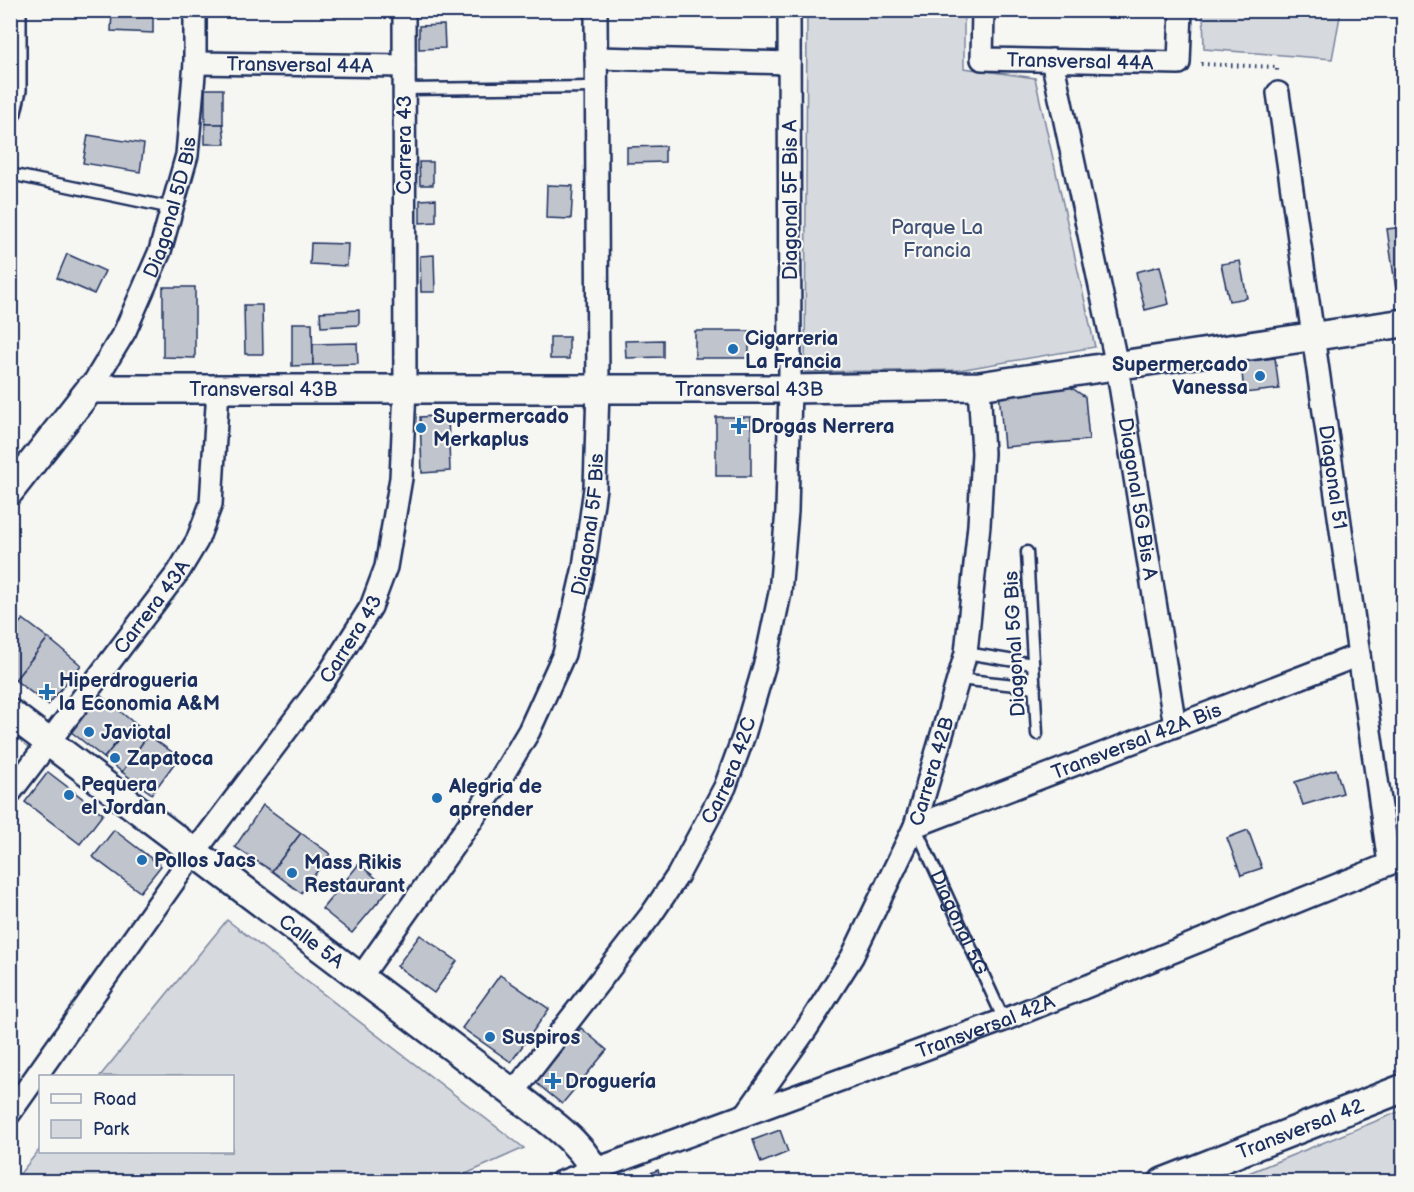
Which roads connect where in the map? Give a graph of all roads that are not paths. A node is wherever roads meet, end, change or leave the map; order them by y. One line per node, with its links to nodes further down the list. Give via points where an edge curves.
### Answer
1 (15, 10): 16 (street, via 15,90)
2 (195, 10): 10 (street, Diagonal 5D Bis)
3 (404, 10): 12 (street, Carrera 43)
4 (596, 10): 8 (street, Diagonal 5F Bis)
5 (789, 10): 11 (street, Diagonal 5F Bis A)
6 (983, 10): 9 (street, Transversal 44A, via 982,59)
7 (1180, 10): 9 (street, Transversal 44A, via 1179,63)
8 (596, 58): 11 (street); 13 (street, Diagonal 5F Bis)
9 (1052, 60): 21 (street, Diagonal 5G Bis A)
10 (195, 63): 12 (street, Transversal 44A); 18 (street, Diagonal 5D Bis, via 187,155)
11 (789, 63): 27 (street, Diagonal 5F Bis A)
12 (404, 66): 14 (street, Carrera 43)
13 (597, 87): 14 (lane); 26 (street, Diagonal 5F Bis)
14 (404, 89): 25 (street, Carrera 43)
15 (1278, 93): 20 (street, Diagonal 51)
16 (10, 112)
17 (10, 174): 18 (lane)
18 (172, 207): 23 (street, Diagonal 5D Bis, via 160,250 124,331)
19 (1404, 323): 20 (street, Transversal 43B)
20 (1313, 337): 21 (street, Transversal 43B); 31 (street, Diagonal 51)
21 (1117, 366): 22 (street, Transversal 43B); 36 (street, Diagonal 5G Bis A)
22 (979, 386): 27 (street, Transversal 43B); 30 (street, Carrera 42B, via 983,453)
23 (90, 389): 24 (street, Transversal 43B); 28 (street)
24 (218, 389): 25 (street, Transversal 43B); 38 (street, Carrera 43A, via 211,504 197,541)
25 (405, 390): 26 (street, Transversal 43B); 41 (street, Carrera 43, via 401,478 386,567 371,607 326,678)
26 (598, 390): 27 (street, Transversal 43B); 43 (street, Diagonal 5F Bis, via 595,488 584,567 564,654 529,731 498,783)
27 (790, 390): 46 (street, Carrera 42C, via 786,541 780,593 766,660 725,787 694,849 651,915)
28 (10, 491)
29 (1027, 552): 32 (lane, Diagonal 5G Bis)
30 (966, 653): 32 (lane); 33 (street, Carrera 42B)
31 (1359, 655): 36 (street, Transversal 42A Bis); 42 (street, Diagonal 51)
32 (1033, 664): 34 (lane, Diagonal 5G Bis)
33 (958, 679): 34 (lane); 40 (street, Carrera 42B)
34 (1035, 687): 37 (lane, Diagonal 5G Bis)
35 (10, 713): 38 (street, Calle 5A)
36 (1175, 726): 40 (street, Transversal 42A Bis)
37 (1037, 734)
38 (49, 743): 39 (street, Carrera 43A); 41 (street, Calle 5A)
39 (10, 793)
40 (915, 826): 44 (lane, Diagonal 5G); 48 (street, Carrera 42B, via 852,957)
41 (194, 853): 43 (street, Calle 5A); 47 (street, Carrera 43)
42 (1396, 860): 44 (street, Transversal 42A)
43 (360, 978): 46 (street, Calle 5A)
44 (1004, 1020): 48 (street, Transversal 42A)
45 (1404, 1088): 51 (street, Transversal 42)
46 (513, 1093): 49 (street, Calle 5A, via 574,1142)
47 (10, 1113)
48 (746, 1114): 49 (street, Transversal 42A)
49 (597, 1175): 50 (street, Transversal 42A)
50 (561, 1182)
51 (1163, 1182)

